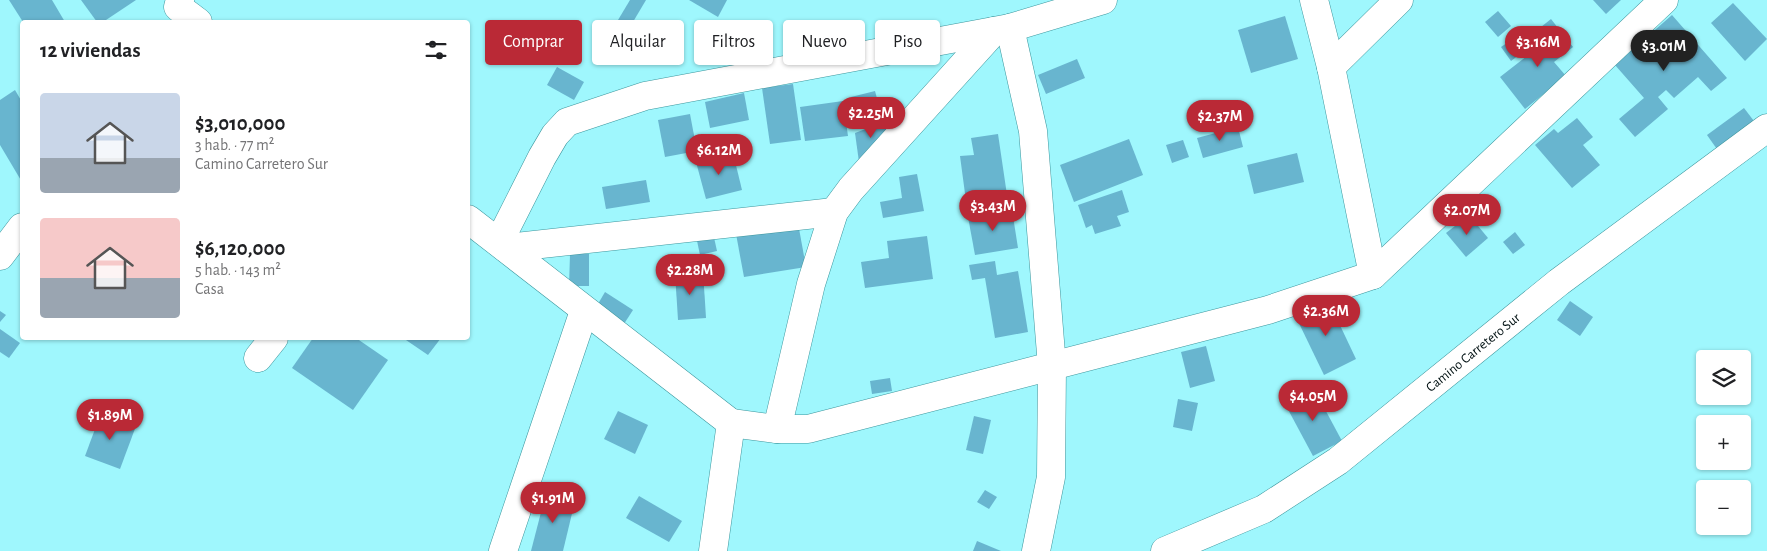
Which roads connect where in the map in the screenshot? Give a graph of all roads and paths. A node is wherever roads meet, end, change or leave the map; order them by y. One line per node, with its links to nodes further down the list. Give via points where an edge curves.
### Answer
1 (1102, 0): 5 (street)
2 (1314, 0): 6 (street)
3 (1399, 0): 6 (street)
4 (1664, 0): 13 (street)
5 (1002, 30): 8 (street); 11 (street, via 644,96 567,122 542,157); 15 (street, via 1033,131)
6 (1331, 67): 13 (street)
7 (1767, 128): 21 (street, Camino Carretero Sur, via 1559,282 1338,461 1264,509)
8 (834, 212): 11 (street); 17 (street, via 811,284)
9 (470, 221): 11 (street)
10 (20, 230): 12 (street)
11 (502, 245): 14 (street)
12 (0, 256)
13 (1373, 275): 15 (street, via 1268,310)
14 (584, 311): 16 (street); 18 (street)
15 (1052, 366): 17 (street, via 808,429); 20 (street, via 1051,476)
16 (731, 423): 17 (street); 19 (street)
17 (777, 429)
18 (503, 551)
19 (713, 551)
20 (1036, 551)
21 (1165, 551)

